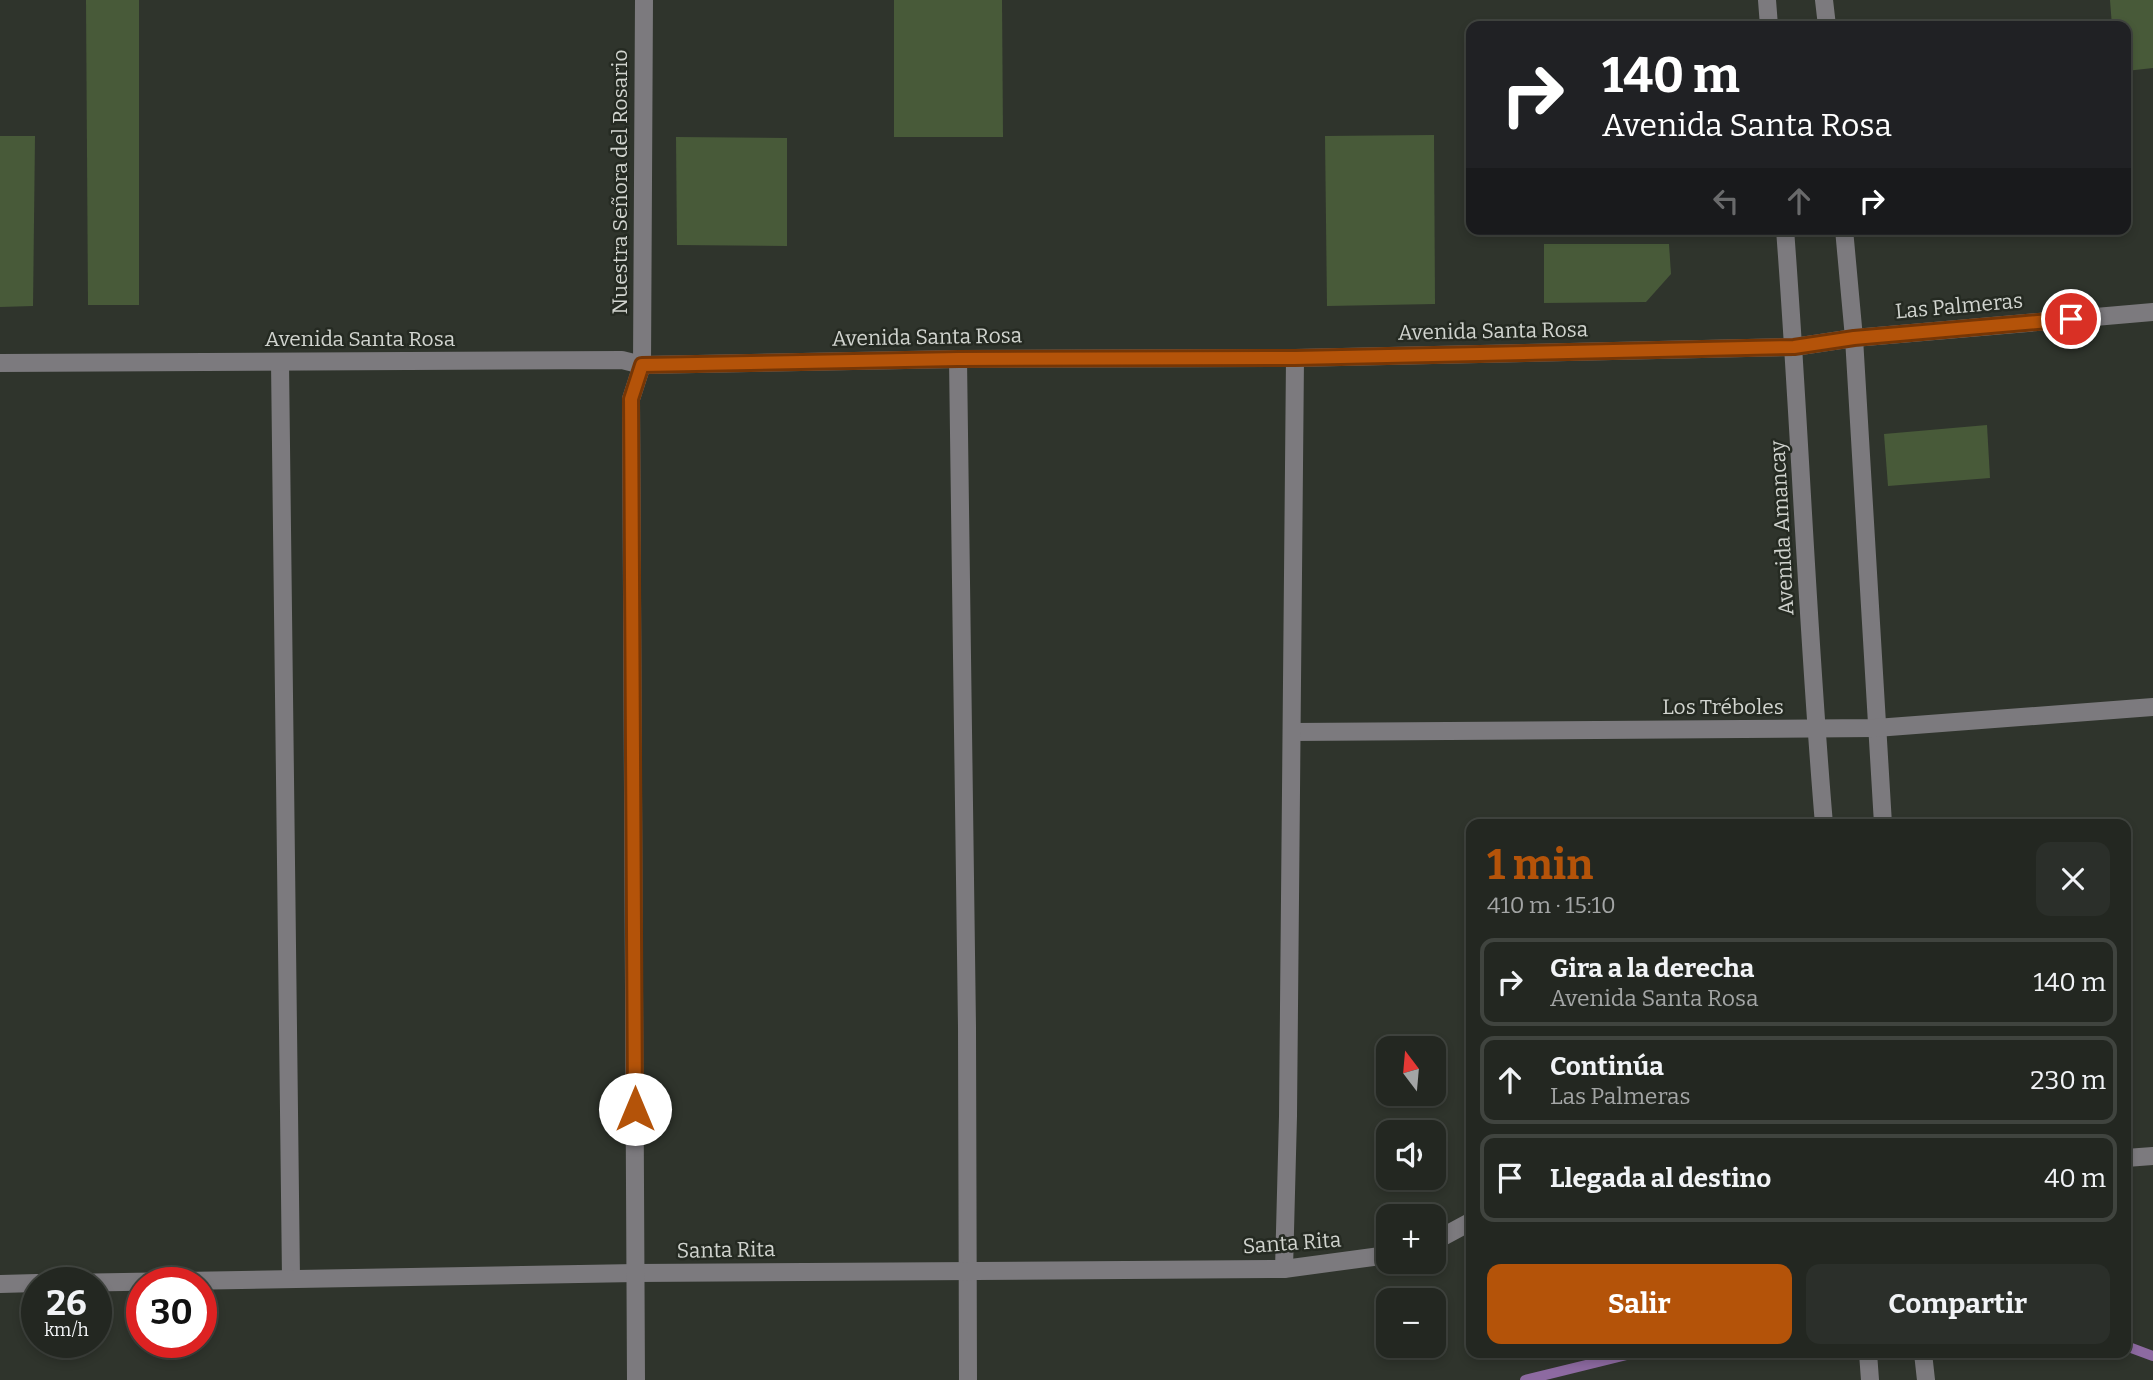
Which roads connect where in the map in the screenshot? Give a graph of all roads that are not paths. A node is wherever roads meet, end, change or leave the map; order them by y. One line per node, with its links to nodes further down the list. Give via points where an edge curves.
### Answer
1 (644, 0): 15 (street, Nuestra Señora del Rosario)
2 (1767, 0): 4 (street)
3 (1824, 0): 5 (street)
4 (1769, 21)
5 (1826, 21)
6 (1785, 235): 10 (street, Avenida Amancay)
7 (1845, 235): 9 (street)
8 (2153, 312): 9 (street, Las Palmeras)
9 (1854, 338): 10 (street, Avenida Santa Rosa); 17 (street)
10 (1794, 347): 11 (street, Avenida Santa Rosa); 18 (street, Avenida Amancay)
11 (1295, 358): 12 (street, Avenida Santa Rosa); 19 (street)
12 (958, 359): 15 (street, Avenida Santa Rosa); 28 (street)
13 (280, 362): 14 (street, Avenida Santa Rosa); 15 (street, Avenida Santa Rosa, via 622,360); 30 (street)
14 (0, 363)
15 (642, 365): 29 (street, Nuestra Señora del Rosario, via 631,399)
16 (2153, 707): 17 (street, Los Tréboles)
17 (1876, 728): 18 (street, Los Tréboles); 21 (street)
18 (1816, 729): 19 (street, Los Tréboles); 20 (street, Avenida Amancay)
19 (1292, 732): 27 (street)
20 (1824, 819)
21 (1883, 819)
22 (2153, 1156): 23 (street)
23 (2131, 1158)
24 (1466, 1225): 25 (street)
25 (1446, 1235)
26 (1376, 1257): 27 (street, Santa Rita)
27 (1284, 1269): 28 (street, Santa Rita)
28 (967, 1270): 29 (street, Santa Rita); 37 (street)
29 (636, 1273): 30 (street, Santa Rita); 36 (street, Nuestra Señora del Rosario)
30 (291, 1278): 31 (street, Santa Rita)
31 (112, 1282)
32 (21, 1283): 33 (street)
33 (0, 1284)
34 (1868, 1358): 38 (street)
35 (1924, 1358): 39 (street)
36 (636, 1380)
37 (968, 1380)
38 (1870, 1380)
39 (1926, 1380)

